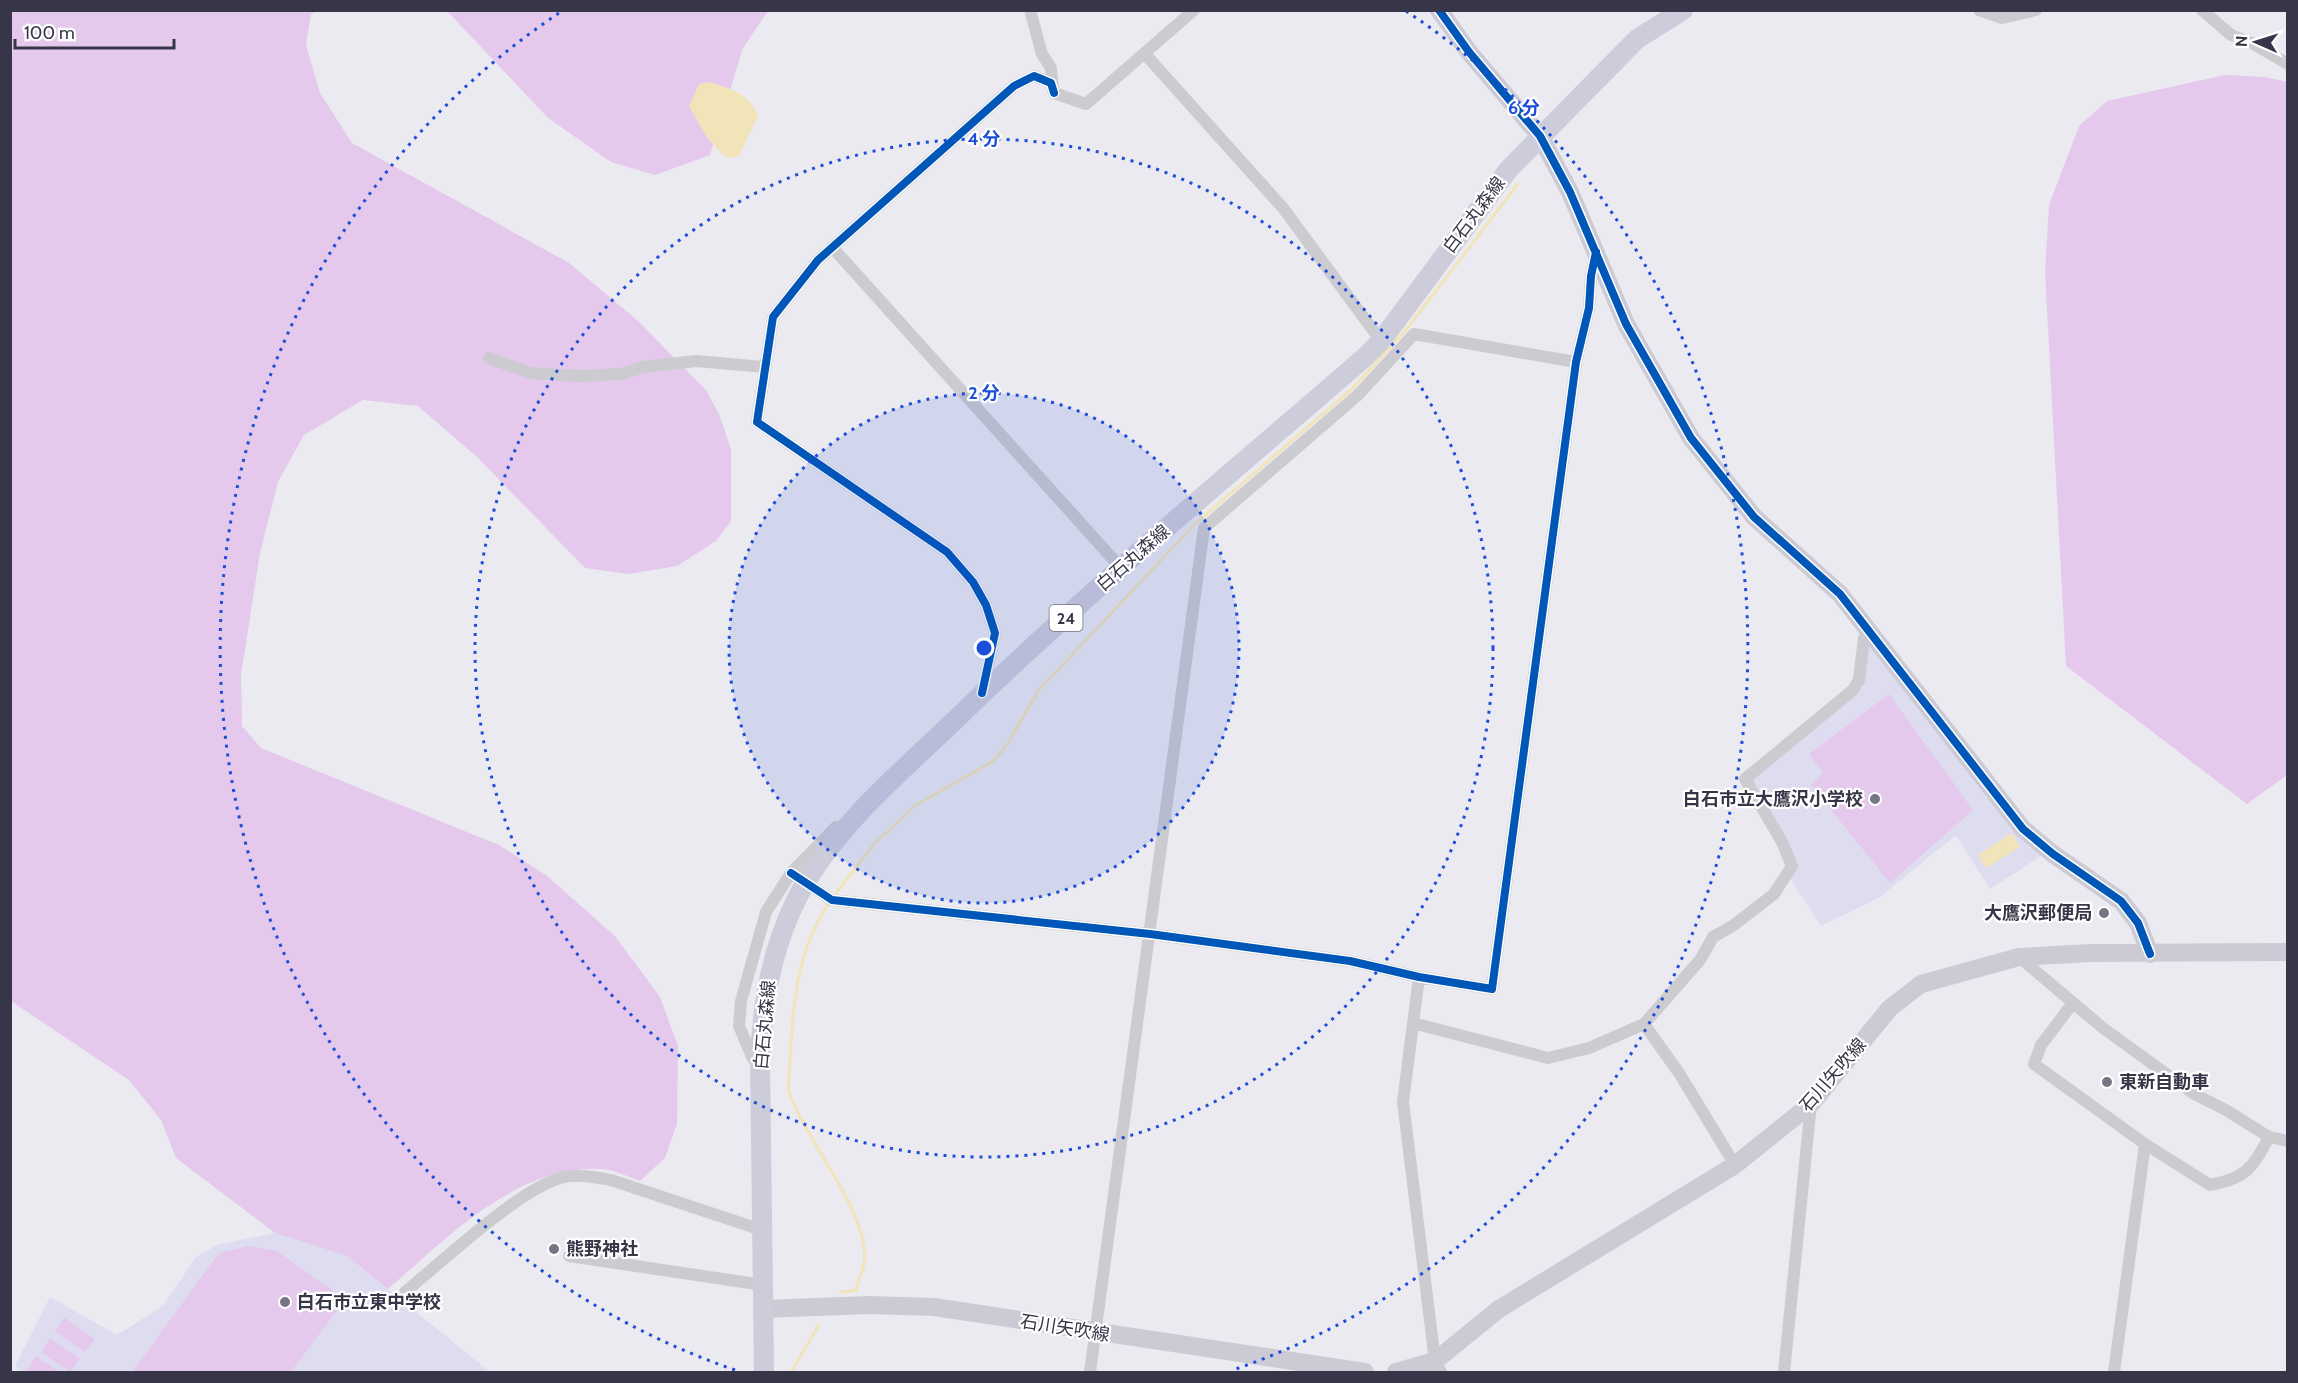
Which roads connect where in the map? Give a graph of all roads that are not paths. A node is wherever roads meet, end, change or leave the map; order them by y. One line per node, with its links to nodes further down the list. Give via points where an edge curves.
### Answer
1 (1030, 10): 10 (street, via 1042,54 1051,68)
2 (1194, 10): 8 (street)
3 (1439, 10): 11 (main road)
4 (1683, 10): 11 (main road, 白石丸森線 / 24, via 1637,39)
5 (1979, 10): 6 (street, via 2002,18)
6 (2036, 10)
7 (2202, 10): 9 (street, via 2232,35)
8 (1145, 54): 10 (street, via 1086,104); 14 (street, via 1283,208)
9 (2288, 64)
10 (1054, 93): 12 (street, via 1051,83 1034,76 1014,86)
11 (1540, 136): 13 (main road); 14 (main road, 白石丸森線 / 24, via 1508,170)
12 (832, 247): 17 (street, via 773,317); 18 (street)
13 (1596, 252): 16 (street, via 1589,308); 19 (main road, via 1626,324 1691,438 1754,518 1840,594)
14 (1381, 341): 18 (main road, 白石丸森線 / 24)
15 (489, 358): 17 (street, via 530,373 581,376 696,361)
16 (1576, 362): 22 (street, via 1413,334 1358,395 1204,528); 26 (street, via 1492,989)
17 (765, 367): 20 (street, via 757,422 947,552 974,582 995,633)
18 (1122, 568): 20 (main road, 白石丸森線 / 24)
19 (1872, 634): 24 (main road, via 2023,829 2121,901 2138,923); 29 (street, via 1864,638 1859,680 1853,690 1745,779 1792,866 1774,894 1713,937 1700,960)
20 (982, 693): 21 (main road, 白石丸森線 / 24)
21 (798, 878): 22 (street, via 828,898); 35 (main road, 白石丸森線 / 24, via 768,979 760,1060)
22 (1150, 934): 26 (street, via 1350,961); 40 (street)
23 (2288, 952): 24 (main road, 石川矢吹線)
24 (2150, 954): 25 (main road, 石川矢吹線)
25 (2019, 957): 27 (street); 30 (main road, 石川矢吹線, via 1921,984 1890,1008)
26 (1419, 977): 28 (street)
27 (2073, 1003): 31 (street, via 2194,1094); 33 (street, via 2041,1045 2034,1064)
28 (1413, 1023): 29 (street, via 1548,1058 1589,1048); 41 (street, via 1403,1102)
29 (1644, 1023): 34 (street)
30 (1811, 1104): 34 (main road, 石川矢吹線); 46 (street)
31 (2269, 1137): 32 (street); 33 (street, via 2247,1172 2210,1185)
32 (2288, 1141)
33 (2145, 1144): 47 (street)
34 (1736, 1165): 41 (main road, 石川矢吹線, via 1499,1309)
35 (762, 1230): 37 (main road, 白石丸森線 / 24); 38 (street, via 610,1180 590,1176 562,1178 533,1191)
36 (568, 1256): 37 (street)
37 (764, 1285): 39 (main road, 白石丸森線 / 24)
38 (405, 1292)
39 (764, 1309): 40 (main road, 石川矢吹線, via 934,1307); 42 (main road, 白石丸森線 / 24)
40 (1095, 1333): 43 (street); 44 (main road, 石川矢吹線)
41 (1438, 1367): 45 (main road, 石川矢吹線)
42 (764, 1372)
43 (1090, 1372)
44 (1365, 1372)
45 (1396, 1372)
46 (1784, 1372)
47 (2114, 1372)

